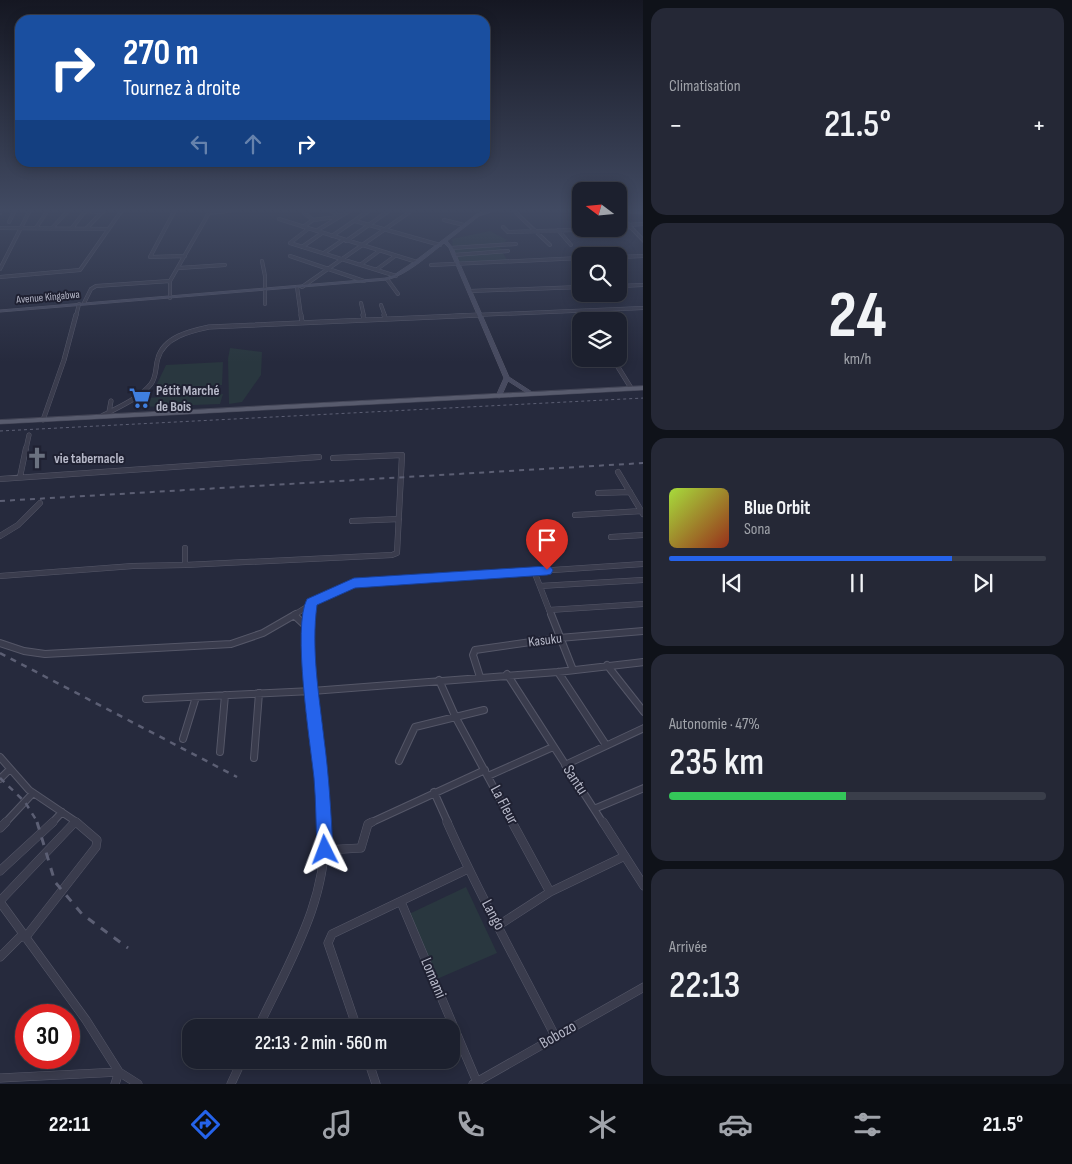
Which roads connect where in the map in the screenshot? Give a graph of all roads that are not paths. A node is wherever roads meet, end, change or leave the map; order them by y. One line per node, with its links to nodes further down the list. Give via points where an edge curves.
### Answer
1 (87, 261): 19 (street, via 80,270)
2 (183, 261): 16 (street)
3 (262, 261): 28 (street)
4 (303, 261): 17 (street)
5 (340, 261): 17 (street)
6 (347, 261): 14 (street)
7 (366, 261): 14 (street)
8 (389, 261): 18 (street)
9 (412, 261): 11 (street)
10 (517, 261): 12 (street)
11 (417, 262): 20 (street, Avenue Kingabwa)
12 (458, 263): 15 (street); 29 (street)
13 (225, 265): 16 (street)
14 (360, 265): 18 (street)
15 (431, 265)
16 (179, 268): 22 (street)
17 (328, 269): 23 (street); 26 (street)
18 (376, 270): 20 (street)
19 (0, 276)
20 (396, 276): 21 (street, Avenue Kingabwa)
21 (387, 279): 23 (street, Avenue Kingabwa); 30 (street)
22 (170, 281): 31 (street); 33 (street, via 93,287)
23 (364, 281): 26 (street, Avenue Kingabwa)
24 (643, 285): 25 (street)
25 (627, 286)
26 (299, 287): 28 (street, Avenue Kingabwa); 42 (street)
27 (572, 287): 29 (street)
28 (265, 290): 31 (street, Avenue Kingabwa); 34 (street)
29 (470, 291): 39 (street)
30 (398, 294)
31 (170, 298): 33 (street, Avenue Kingabwa)
32 (361, 303): 41 (street)
33 (82, 304): 38 (street, Avenue Kingabwa); 52 (street)
34 (265, 304)
35 (381, 304): 40 (street)
36 (643, 308): 37 (street)
37 (582, 310): 39 (street)
38 (0, 311)
39 (480, 315): 40 (street); 44 (street)
40 (385, 318): 41 (street)
41 (364, 319): 42 (street)
42 (302, 322): 50 (street, via 209,327 181,335 160,352 156,375 150,385)
43 (618, 367): 45 (street)
44 (506, 378): 47 (street); 48 (street)
45 (632, 388): 46 (main road); 47 (main road)
46 (643, 388)
47 (530, 393): 48 (main road)
48 (499, 396): 51 (main road)
49 (111, 401): 50 (street)
50 (109, 412): 51 (street)
51 (102, 416): 52 (main road)
52 (43, 420): 53 (main road)
53 (0, 422)
54 (29, 435): 58 (street)
55 (319, 457): 58 (street)
56 (333, 458): 65 (street, via 402,455)
57 (618, 472): 60 (street)
58 (20, 477): 59 (street)
59 (0, 479)
60 (630, 492): 61 (street); 63 (street)
61 (598, 493)
62 (40, 503): 68 (street, via 18,525)
63 (642, 513): 64 (street)
64 (574, 515)
65 (399, 519): 66 (street); 72 (street, via 398,548 392,555)
66 (352, 521)
67 (643, 535): 69 (street)
68 (0, 536)
69 (611, 538)
70 (185, 548): 72 (street)
71 (643, 564): 73 (street)
72 (185, 565): 74 (street)
73 (534, 571): 76 (street); 77 (street, via 354,583)
74 (0, 576)
75 (643, 580): 76 (street)
76 (540, 586): 79 (street)
77 (311, 602): 80 (street); 81 (street)
78 (643, 604): 79 (street)
79 (549, 610): 83 (street)
80 (294, 615): 81 (street); 84 (street, via 250,639 231,644 45,654)
81 (307, 627): 92 (street)
82 (643, 631): 83 (street, Kasuku)
83 (559, 638): 87 (street); 90 (street, Kasuku, via 475,650 473,655)
84 (0, 643)
85 (643, 662): 86 (street)
86 (607, 665): 87 (street); 98 (street)
87 (573, 670): 88 (street)
88 (558, 672): 89 (street); 102 (street)
89 (507, 674): 90 (street); 103 (street, Santu)
90 (480, 676): 91 (street)
91 (439, 680): 92 (street); 99 (street, La Fleur)
92 (312, 691): 93 (street); 119 (street, via 322,780)
93 (259, 693): 94 (street); 106 (street)
94 (225, 695): 95 (street); 104 (street)
95 (196, 696): 96 (street); 101 (street)
96 (146, 700)
97 (484, 710): 99 (street)
98 (643, 712)
99 (456, 718): 107 (street, via 415,727); 110 (street, La Fleur)
100 (643, 728): 102 (street)
101 (183, 739)
102 (606, 745): 108 (street)
103 (553, 747): 108 (street, Santu); 110 (street)
104 (220, 752)
105 (0, 757): 109 (street)
106 (254, 758)
107 (400, 761)
108 (565, 765): 115 (street, Santu)
109 (8, 770): 111 (street); 114 (street)
110 (487, 773): 113 (street); 124 (street, La Fleur)
111 (0, 779)
112 (643, 788): 115 (street)
113 (434, 792): 119 (street, via 368,824 361,848); 121 (street, Lango)
114 (33, 793): 116 (street); 118 (street)
115 (594, 810): 120 (street, Santu)
116 (62, 812): 117 (street); 122 (street)
117 (76, 822): 125 (street); 128 (street, via 97,839 96,847)
118 (0, 828)
119 (325, 850): 131 (street, via 319,889 308,921)
120 (625, 856): 123 (street, Santu); 124 (street)
121 (468, 869): 126 (street); 127 (street, Lango)
122 (0, 871)
123 (643, 886)
124 (550, 892): 127 (street)
125 (0, 901): 128 (street)
126 (401, 902): 132 (street, via 329,937 328,943); 138 (street, Lomami)
127 (499, 925): 133 (street, Lango)
128 (24, 936): 129 (street); 136 (street, via 86,1020)
129 (0, 957)
130 (643, 987): 133 (street, Bobozo)
131 (262, 1019)
132 (354, 1019)
133 (555, 1036): 138 (street, Bobozo)
134 (238, 1069): 141 (street)
135 (371, 1069): 142 (street)
136 (119, 1072): 137 (street); 139 (street); 140 (street)
137 (0, 1078)
138 (475, 1083)
139 (115, 1084)
140 (138, 1084)
141 (231, 1084)
142 (376, 1084)

